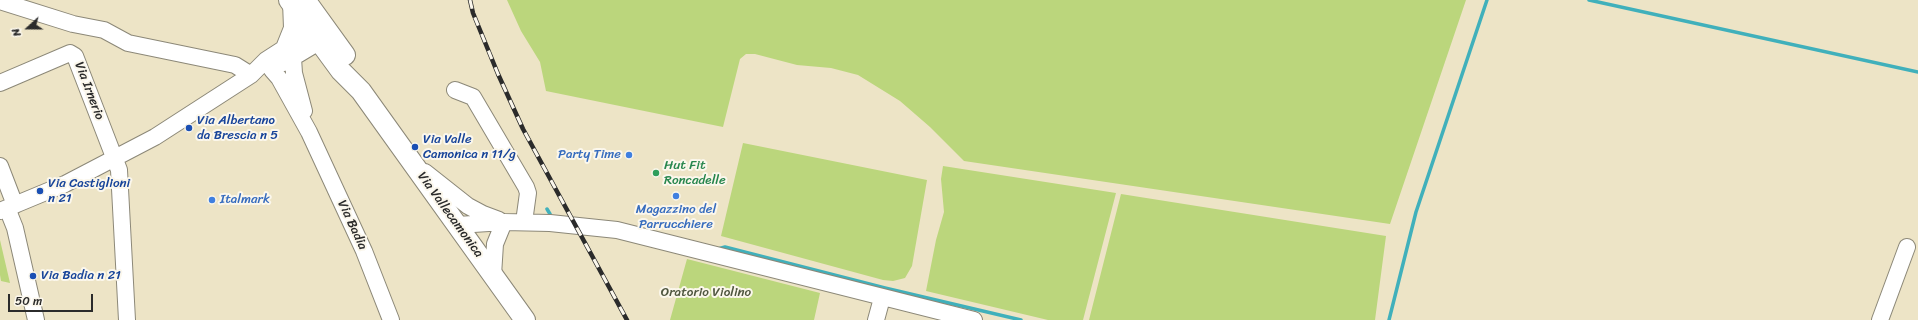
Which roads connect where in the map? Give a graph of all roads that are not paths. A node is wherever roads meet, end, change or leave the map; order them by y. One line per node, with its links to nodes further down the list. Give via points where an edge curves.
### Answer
1 (0, 1): 6 (street, via 56,19 104,30 128,43 234,65)
2 (295, 1): 3 (main road, Via Vallecamonica); 4 (street)
3 (321, 33): 4 (street); 10 (main road, Via Vallecamonica, via 341,71 361,91)
4 (288, 53): 5 (street); 6 (street, via 266,60); 9 (street, Via Badia)
5 (272, 70): 6 (street); 9 (street, Via Badia)
6 (251, 75): 11 (street, via 160,134)
7 (0, 82): 11 (street, Via Irnerio, via 73,53)
8 (455, 90): 15 (street, via 473,97 526,187 528,197)
9 (309, 132): 22 (street, Via Badia, via 364,250)
10 (408, 158): 14 (street, via 468,206); 16 (main road, Via Vallecamonica)
11 (115, 159): 13 (street, via 65,184); 21 (street, via 121,181)
12 (0, 166): 13 (street)
13 (7, 208): 20 (street)
14 (504, 222): 15 (street); 16 (street); 18 (street, via 495,244)
15 (524, 222): 19 (street, via 583,225 618,230)
16 (458, 225): 18 (main road, Via Vallecamonica)
17 (1907, 247): 26 (street)
18 (492, 275): 23 (main road, Via Vallecamonica)
19 (882, 298): 24 (street); 25 (street)
20 (36, 320)
21 (127, 320)
22 (391, 320)
23 (525, 320)
24 (876, 320)
25 (974, 320)
26 (1880, 320)

